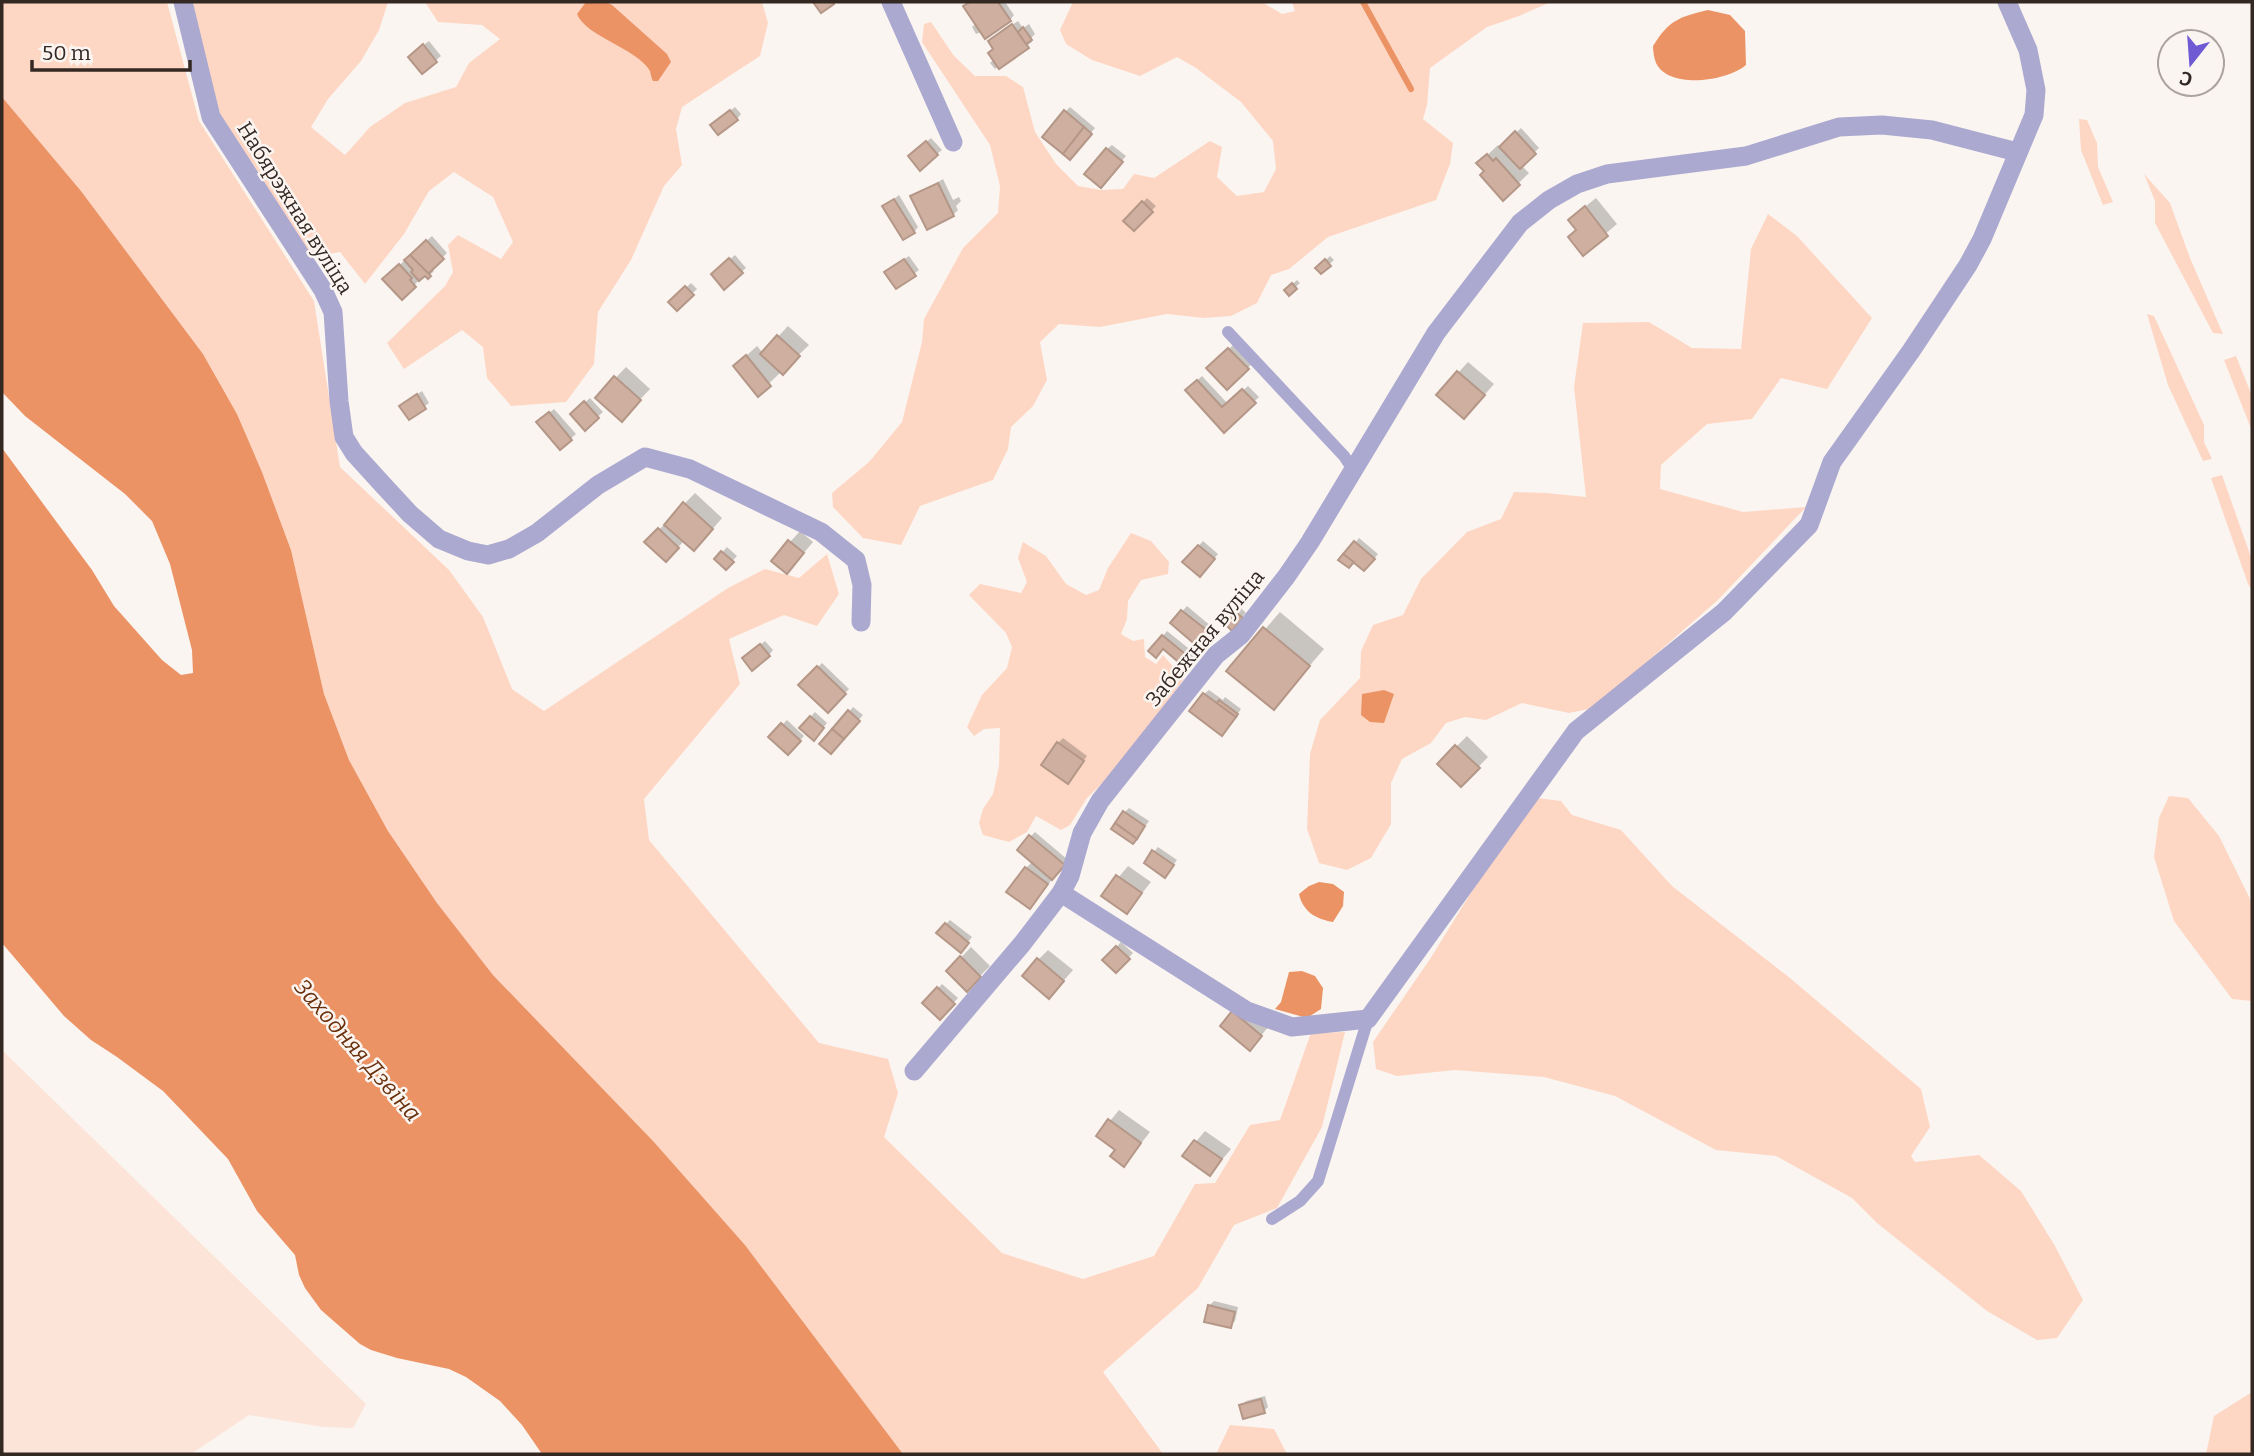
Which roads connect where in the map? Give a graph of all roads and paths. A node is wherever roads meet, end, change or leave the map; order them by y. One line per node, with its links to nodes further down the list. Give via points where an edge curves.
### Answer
1 (183, 2): 8 (street, Набярэжная вуліца, via 211,117 333,312 344,437 410,514 439,539 488,555 537,533 598,485 645,457 690,469 821,532 856,560 862,585)
2 (891, 2): 4 (street)
3 (2007, 2): 5 (street, via 2028,50 2036,90 2034,116)
4 (953, 142)
5 (2017, 152): 7 (street, Забежная вуліца, via 1932,130 1839,127 1746,156 1607,174 1577,184 1520,223 1436,333); 10 (street, via 1973,256 1832,462 1809,525 1724,612 1576,731)
6 (1228, 332): 7 (lane)
7 (1354, 471): 9 (street, Забежная вуліца, via 1286,577 1241,635 1216,655 1100,801 1082,833)
8 (860, 622)
9 (1061, 893): 10 (street, via 1247,1011 1292,1027); 11 (street, Забежная вуліца)
10 (1368, 1019): 12 (lane, via 1318,1181 1300,1201)
11 (915, 1071)
12 (1272, 1219)

